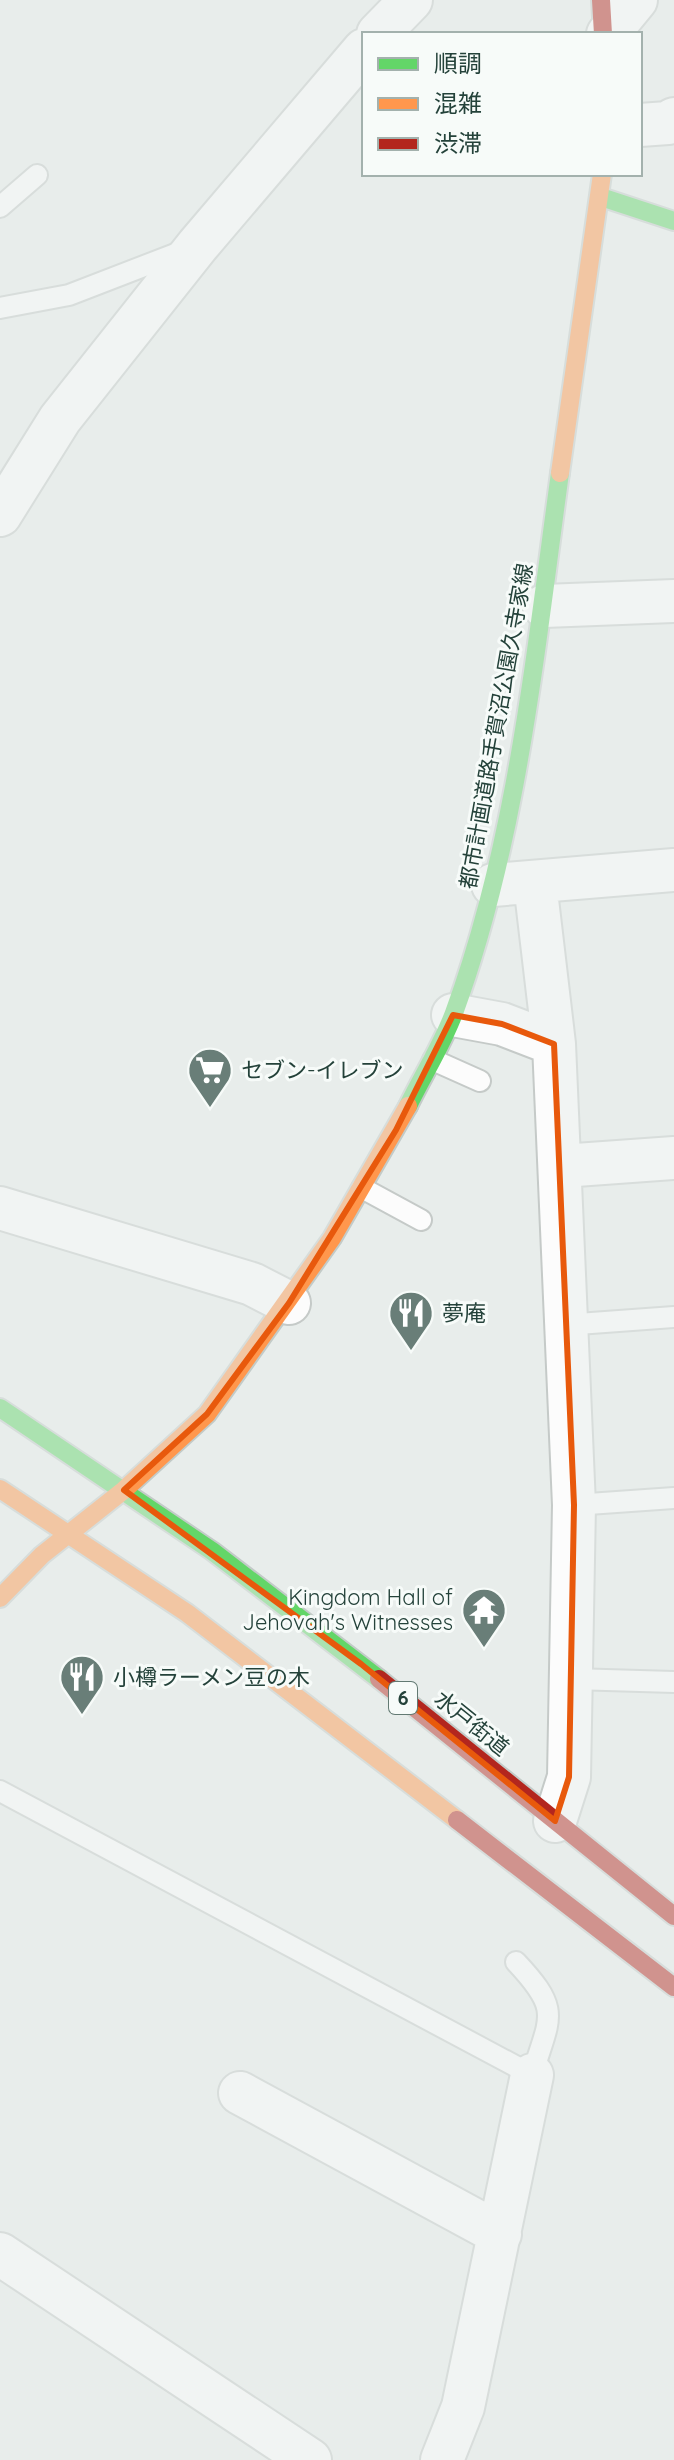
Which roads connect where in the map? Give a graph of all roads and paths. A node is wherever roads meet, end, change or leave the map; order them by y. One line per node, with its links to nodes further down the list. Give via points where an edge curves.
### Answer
1 (411, 0): 4 (street)
2 (601, 0): 5 (main road)
3 (636, 0): 6 (street)
4 (380, 32)
5 (605, 32)
6 (607, 32)
7 (362, 52): 15 (street)
8 (674, 119): 9 (street)
9 (642, 125)
10 (37, 175): 13 (lane)
11 (602, 176): 12 (main road, 都市計画道路手賀沼公園久寺家線)
12 (601, 197): 14 (main road); 19 (main road, 都市計画道路手賀沼公園久寺家線)
13 (0, 207)
14 (674, 221)
15 (198, 245): 16 (lane, via 69,295); 17 (street, via 60,419)
16 (0, 308)
17 (0, 515)
18 (674, 601): 19 (street)
19 (544, 606): 22 (main road, 都市計画道路手賀沼公園久寺家線)
20 (674, 870): 21 (street)
21 (535, 883): 22 (street); 24 (street)
22 (493, 885): 23 (main road, 都市計画道路手賀沼公園久寺家線)
23 (453, 1015): 24 (street, via 502,1024); 25 (main road, 都市計画道路手賀沼公園久寺家線)
24 (554, 1044): 28 (street)
25 (433, 1060): 26 (lane); 29 (main road, 都市計画道路手賀沼公園久寺家線)
26 (480, 1081)
27 (674, 1158): 28 (street)
28 (562, 1166): 34 (street)
29 (362, 1188): 31 (lane); 32 (main road, 都市計画道路手賀沼公園久寺家線)
30 (0, 1208): 32 (street, via 252,1284)
31 (421, 1220)
32 (289, 1303): 37 (main road, 都市計画道路手賀沼公園久寺家線, via 207,1414)
33 (674, 1317): 34 (lane)
34 (564, 1325): 39 (street)
35 (0, 1408): 37 (main road, 水戸街道 / 6)
36 (0, 1489): 40 (main road)
37 (124, 1490): 40 (main road, 都市計画道路手賀沼公園久寺家線); 45 (main road, 水戸街道 / 6, via 361,1664)
38 (674, 1498): 39 (lane)
39 (574, 1505): 42 (street)
40 (69, 1534): 41 (main road, 都市計画道路手賀沼公園久寺家線); 48 (main road, via 187,1613)
41 (0, 1598)
42 (572, 1679): 43 (lane); 45 (street, via 569,1777)
43 (674, 1682)
44 (0, 1791): 49 (lane)
45 (555, 1821): 46 (main road, 水戸街道 / 6)
46 (674, 1916)
47 (516, 1962): 49 (lane, via 542,1989 551,2012)
48 (674, 1987)
49 (532, 2075): 51 (street)
50 (240, 2093): 51 (street)
51 (500, 2234): 54 (street, via 463,2407)
52 (0, 2254): 53 (street)
53 (310, 2460)
54 (442, 2460)

